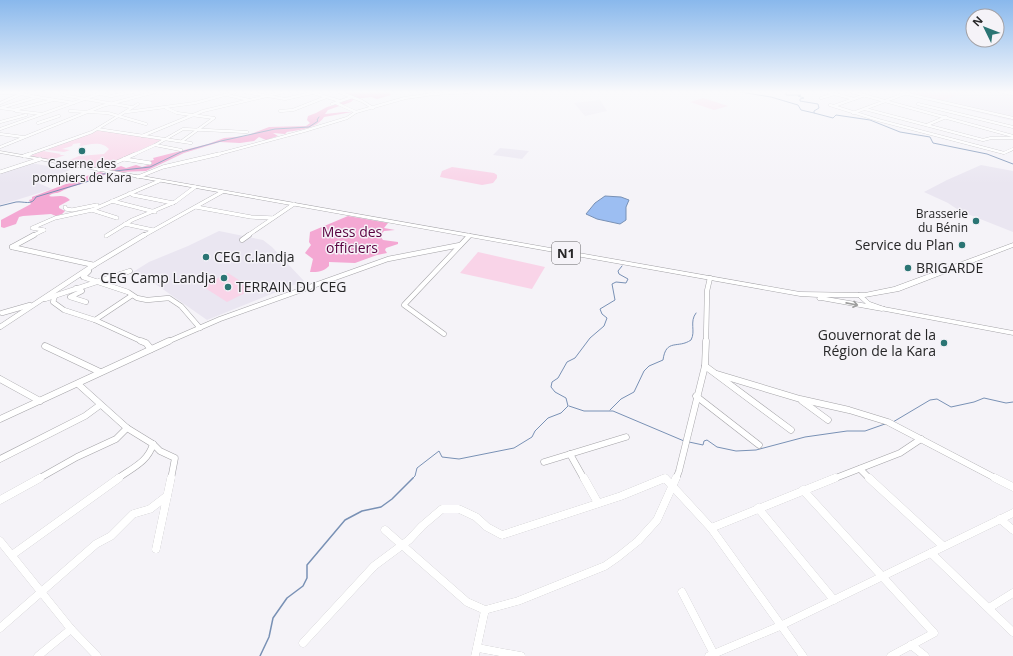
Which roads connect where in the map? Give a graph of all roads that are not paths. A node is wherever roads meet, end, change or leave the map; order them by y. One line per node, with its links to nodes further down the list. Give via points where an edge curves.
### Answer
1 (18, 123): 16 (street)
2 (60, 123): 24 (street)
3 (107, 123): 17 (street)
4 (141, 123): 13 (street)
5 (174, 123): 23 (street)
6 (207, 123): 18 (street)
7 (332, 123): 42 (street, via 163,167)
8 (889, 123): 19 (street)
9 (919, 123): 14 (street)
10 (933, 123): 14 (street)
11 (965, 123): 25 (street)
12 (996, 123): 15 (street)
13 (146, 124)
14 (928, 125): 19 (street); 22 (street)
15 (1013, 127)
16 (0, 129)
17 (97, 129): 23 (street); 36 (street)
18 (198, 129): 20 (street); 26 (street, via 183,129); 27 (street)
19 (916, 130): 28 (street)
20 (246, 132)
21 (0, 134): 24 (street)
22 (963, 135): 25 (street, via 983,140); 28 (street)
23 (142, 136): 26 (street)
24 (22, 137): 32 (street)
25 (1013, 137)
26 (165, 140): 27 (street); 30 (street)
27 (182, 140): 29 (street)
28 (953, 140): 31 (street); 33 (street, via 1004,152)
29 (191, 143)
30 (155, 145): 34 (street); 38 (street)
31 (961, 145)
32 (0, 147)
33 (1013, 149)
34 (181, 150)
35 (0, 152): 36 (highway, N1)
36 (24, 156): 37 (highway, N1)
37 (40, 159): 40 (highway, N1); 41 (street)
38 (123, 159): 39 (street); 40 (street)
39 (150, 163)
40 (99, 170): 42 (highway, N1)
41 (0, 172)
42 (138, 176): 43 (highway, N1)
43 (160, 181): 44 (highway, N1); 46 (street)
44 (195, 187): 45 (highway, N1); 48 (street)
45 (222, 192): 49 (highway, N1); 52 (street)
46 (130, 193): 47 (street); 48 (street)
47 (112, 201): 50 (street); 54 (street)
48 (173, 203): 54 (street)
49 (294, 204): 56 (street); 60 (highway, N1)
50 (102, 205): 51 (street, via 72,210); 53 (street)
51 (65, 207)
52 (196, 207): 56 (street, via 250,217); 58 (street)
53 (92, 210): 55 (street); 64 (street, via 55,218 32,228 44,230 12,246)
54 (155, 212): 57 (street)
55 (117, 218)
56 (273, 218): 61 (street)
57 (125, 224): 58 (street); 59 (street)
58 (153, 230): 64 (street)
59 (106, 236)
60 (469, 236): 62 (street); 66 (highway, N1)
61 (242, 240)
62 (460, 245): 80 (street, via 388,259); 82 (street, via 404,305)
63 (1013, 245): 70 (highway, N1, via 906,287)
64 (94, 265): 67 (street, via 83,277); 71 (street)
65 (130, 271): 67 (street)
66 (710, 278): 69 (highway, N1); 85 (street, via 707,291)
67 (97, 280): 68 (street); 72 (street, via 128,292)
68 (76, 288): 71 (street); 74 (street, via 82,291 70,296)
69 (800, 294): 70 (highway, N1); 75 (highway, one-way to 75)
70 (862, 295): 75 (main road, via 868,303); 77 (main road, via 882,307)
71 (52, 296): 73 (street); 78 (street, via 54,302 64,310)
72 (131, 296): 78 (street); 80 (street, via 148,301 169,298 181,306)
73 (41, 301): 76 (street); 79 (street)
74 (86, 302)
75 (882, 310): 77 (main road)
76 (2, 313)
77 (943, 319): 81 (main road)
78 (95, 320): 84 (street, via 146,343)
79 (0, 327)
80 (200, 328): 84 (street)
81 (1013, 331)
82 (444, 334)
83 (45, 346): 86 (street)
84 (151, 349): 86 (street)
85 (705, 366): 87 (street); 90 (street)
86 (100, 372): 89 (street)
87 (717, 374): 91 (street); 97 (street)
88 (0, 379): 92 (street)
89 (78, 384): 92 (street); 93 (street)
90 (696, 396): 101 (street); 106 (street, via 679,471)
91 (800, 399): 95 (street); 99 (street, via 891,423)
92 (40, 401): 94 (street)
93 (100, 405): 96 (street); 103 (street, via 85,416)
94 (0, 420)
95 (828, 420)
96 (127, 428): 100 (street); 110 (street, via 116,439 77,457)
97 (791, 430)
98 (626, 437): 102 (street)
99 (921, 439): 105 (street, via 900,453); 107 (street)
100 (152, 444): 109 (street, via 175,458); 123 (street, via 150,454 144,460)
101 (759, 445)
102 (570, 454): 104 (street); 111 (street)
103 (0, 459)
104 (544, 462)
105 (860, 469): 108 (street); 120 (street)
106 (673, 486): 111 (street, via 665,478); 115 (street); 130 (street, via 657,520 638,541 605,566)
107 (1013, 487)
108 (803, 490): 112 (street); 124 (street)
109 (167, 496): 121 (street); 125 (street, via 150,509 134,514)
110 (0, 500)
111 (598, 503): 119 (street, via 502,535 459,509 442,509)
112 (758, 508): 115 (street); 128 (street)
113 (1013, 513): 114 (street)
114 (1000, 519): 117 (street); 120 (street, via 965,538)
115 (711, 528): 131 (street)
116 (385, 530): 119 (street)
117 (1013, 530)
118 (0, 541): 123 (street)
119 (403, 546): 130 (street, via 467,602); 135 (street, via 374,566)
120 (943, 546): 122 (street)
121 (156, 549)
122 (931, 553): 124 (street); 129 (street)
123 (12, 555): 125 (street)
124 (883, 576): 128 (street); 136 (street, via 934,632)
125 (42, 592): 132 (street); 133 (street)
126 (682, 592): 138 (street)
127 (1013, 593): 129 (street)
128 (834, 600): 131 (street)
129 (989, 608): 134 (street)
130 (485, 610): 137 (street)
131 (780, 626): 138 (street); 142 (street)
132 (0, 628)
133 (71, 629): 139 (street); 140 (street)
134 (1013, 632)
135 (303, 643)
136 (912, 645): 143 (street); 144 (street)
137 (476, 652): 141 (street)
138 (712, 655)
139 (38, 656)
140 (96, 656)
141 (521, 656)
142 (803, 656)
143 (891, 656)
144 (925, 656)

